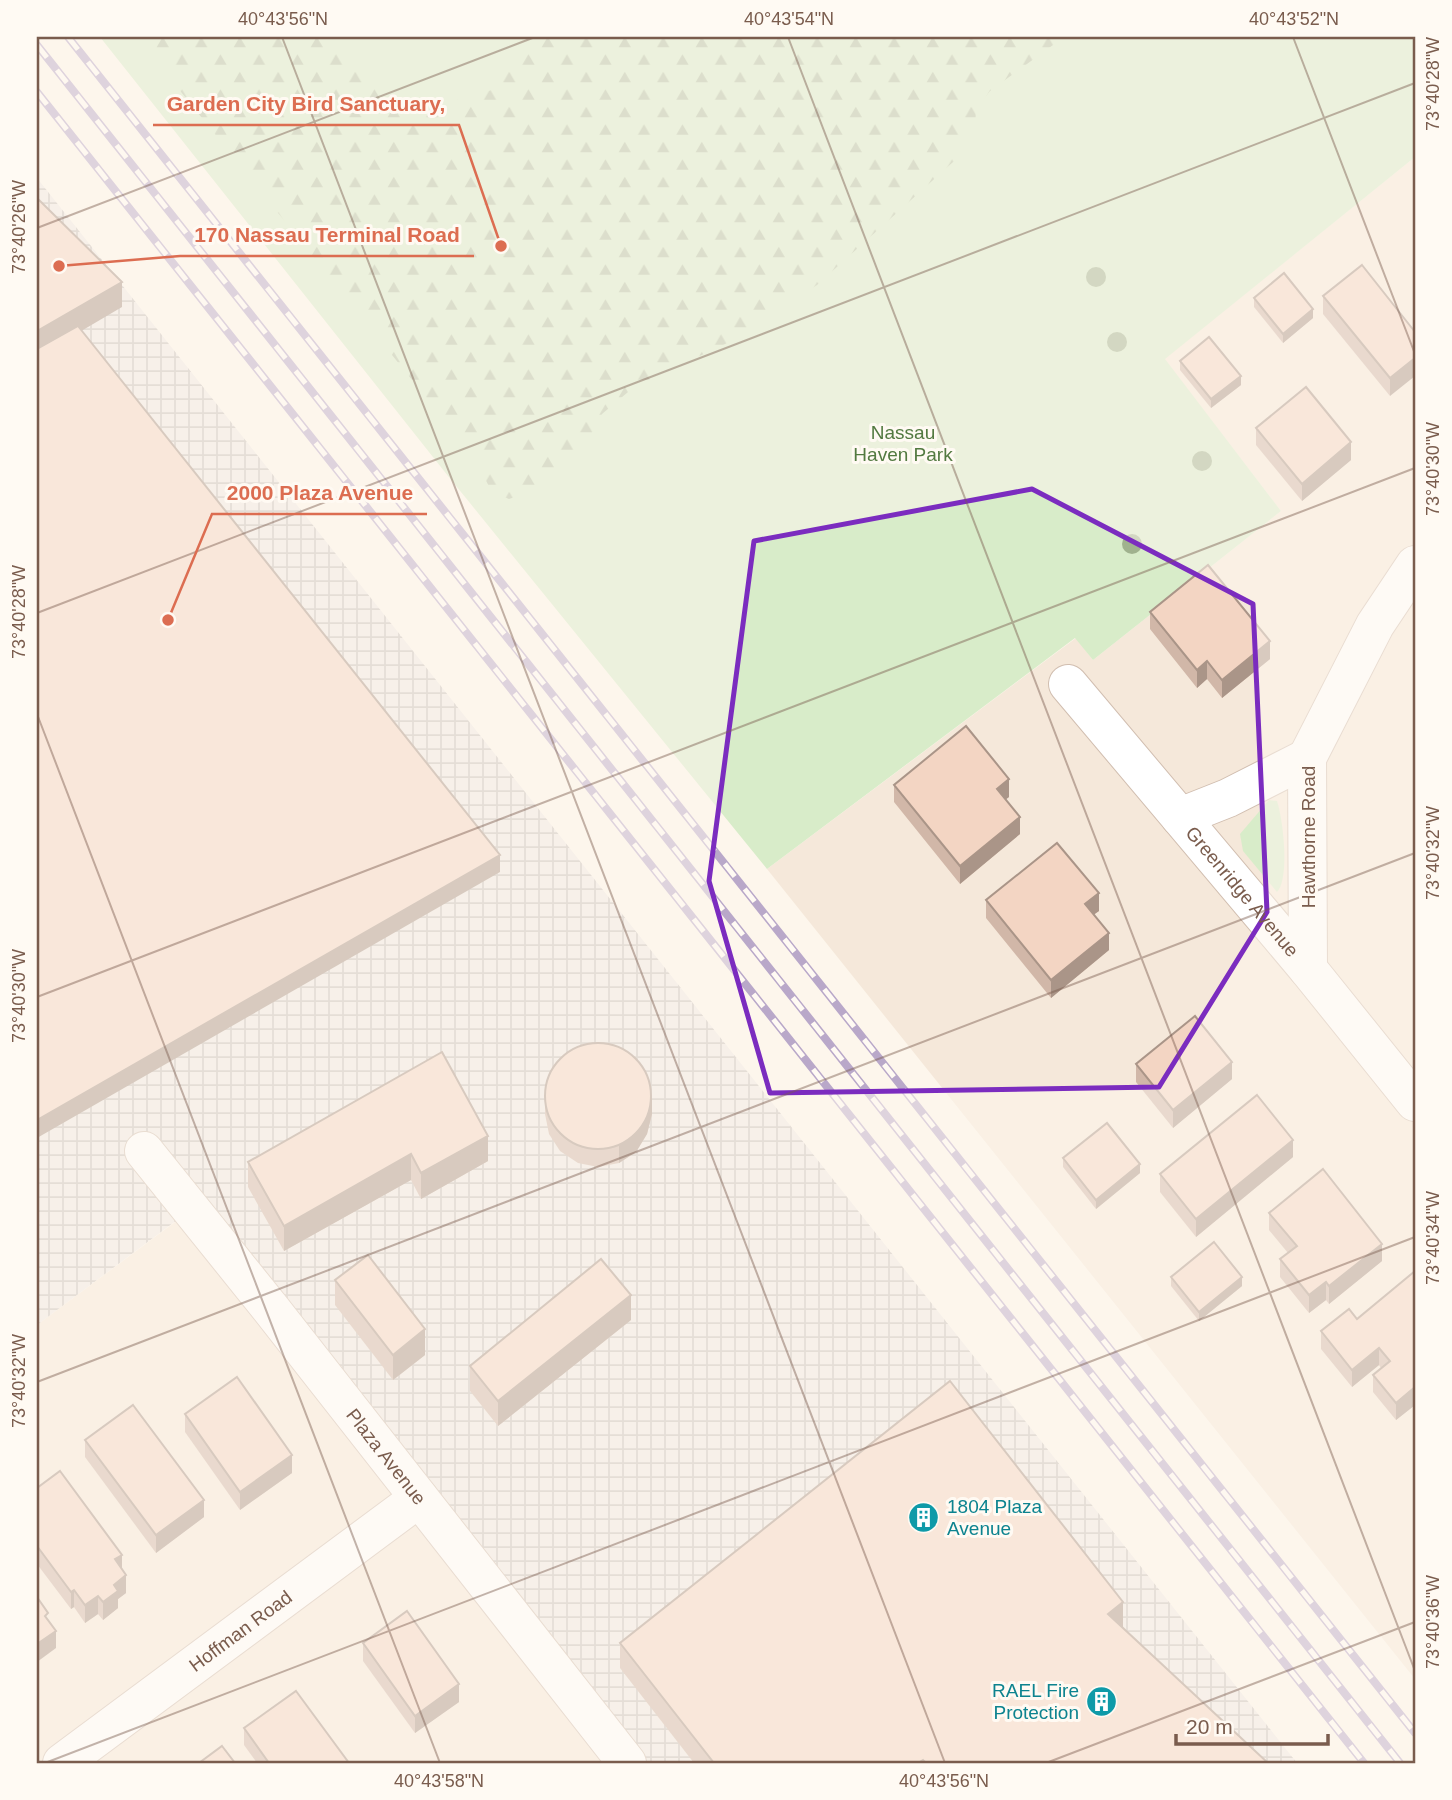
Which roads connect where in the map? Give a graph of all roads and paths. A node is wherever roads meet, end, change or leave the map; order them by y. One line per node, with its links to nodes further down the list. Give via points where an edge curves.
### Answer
1 (1415, 565): 3 (street, Hawthorne Road, via 1375,625)
2 (1068, 684): 4 (street, Greenridge Avenue)
3 (1307, 758): 4 (street); 5 (street, Hawthorne Road)
4 (1180, 817): 5 (street, Greenridge Avenue)
5 (1308, 969): 6 (street, Greenridge Avenue)
6 (1415, 1102)
7 (144, 1151): 8 (street, Plaza Avenue)
8 (419, 1499): 9 (street, Hoffman Road); 10 (street, Plaza Avenue)
9 (62, 1763)
10 (626, 1763)

